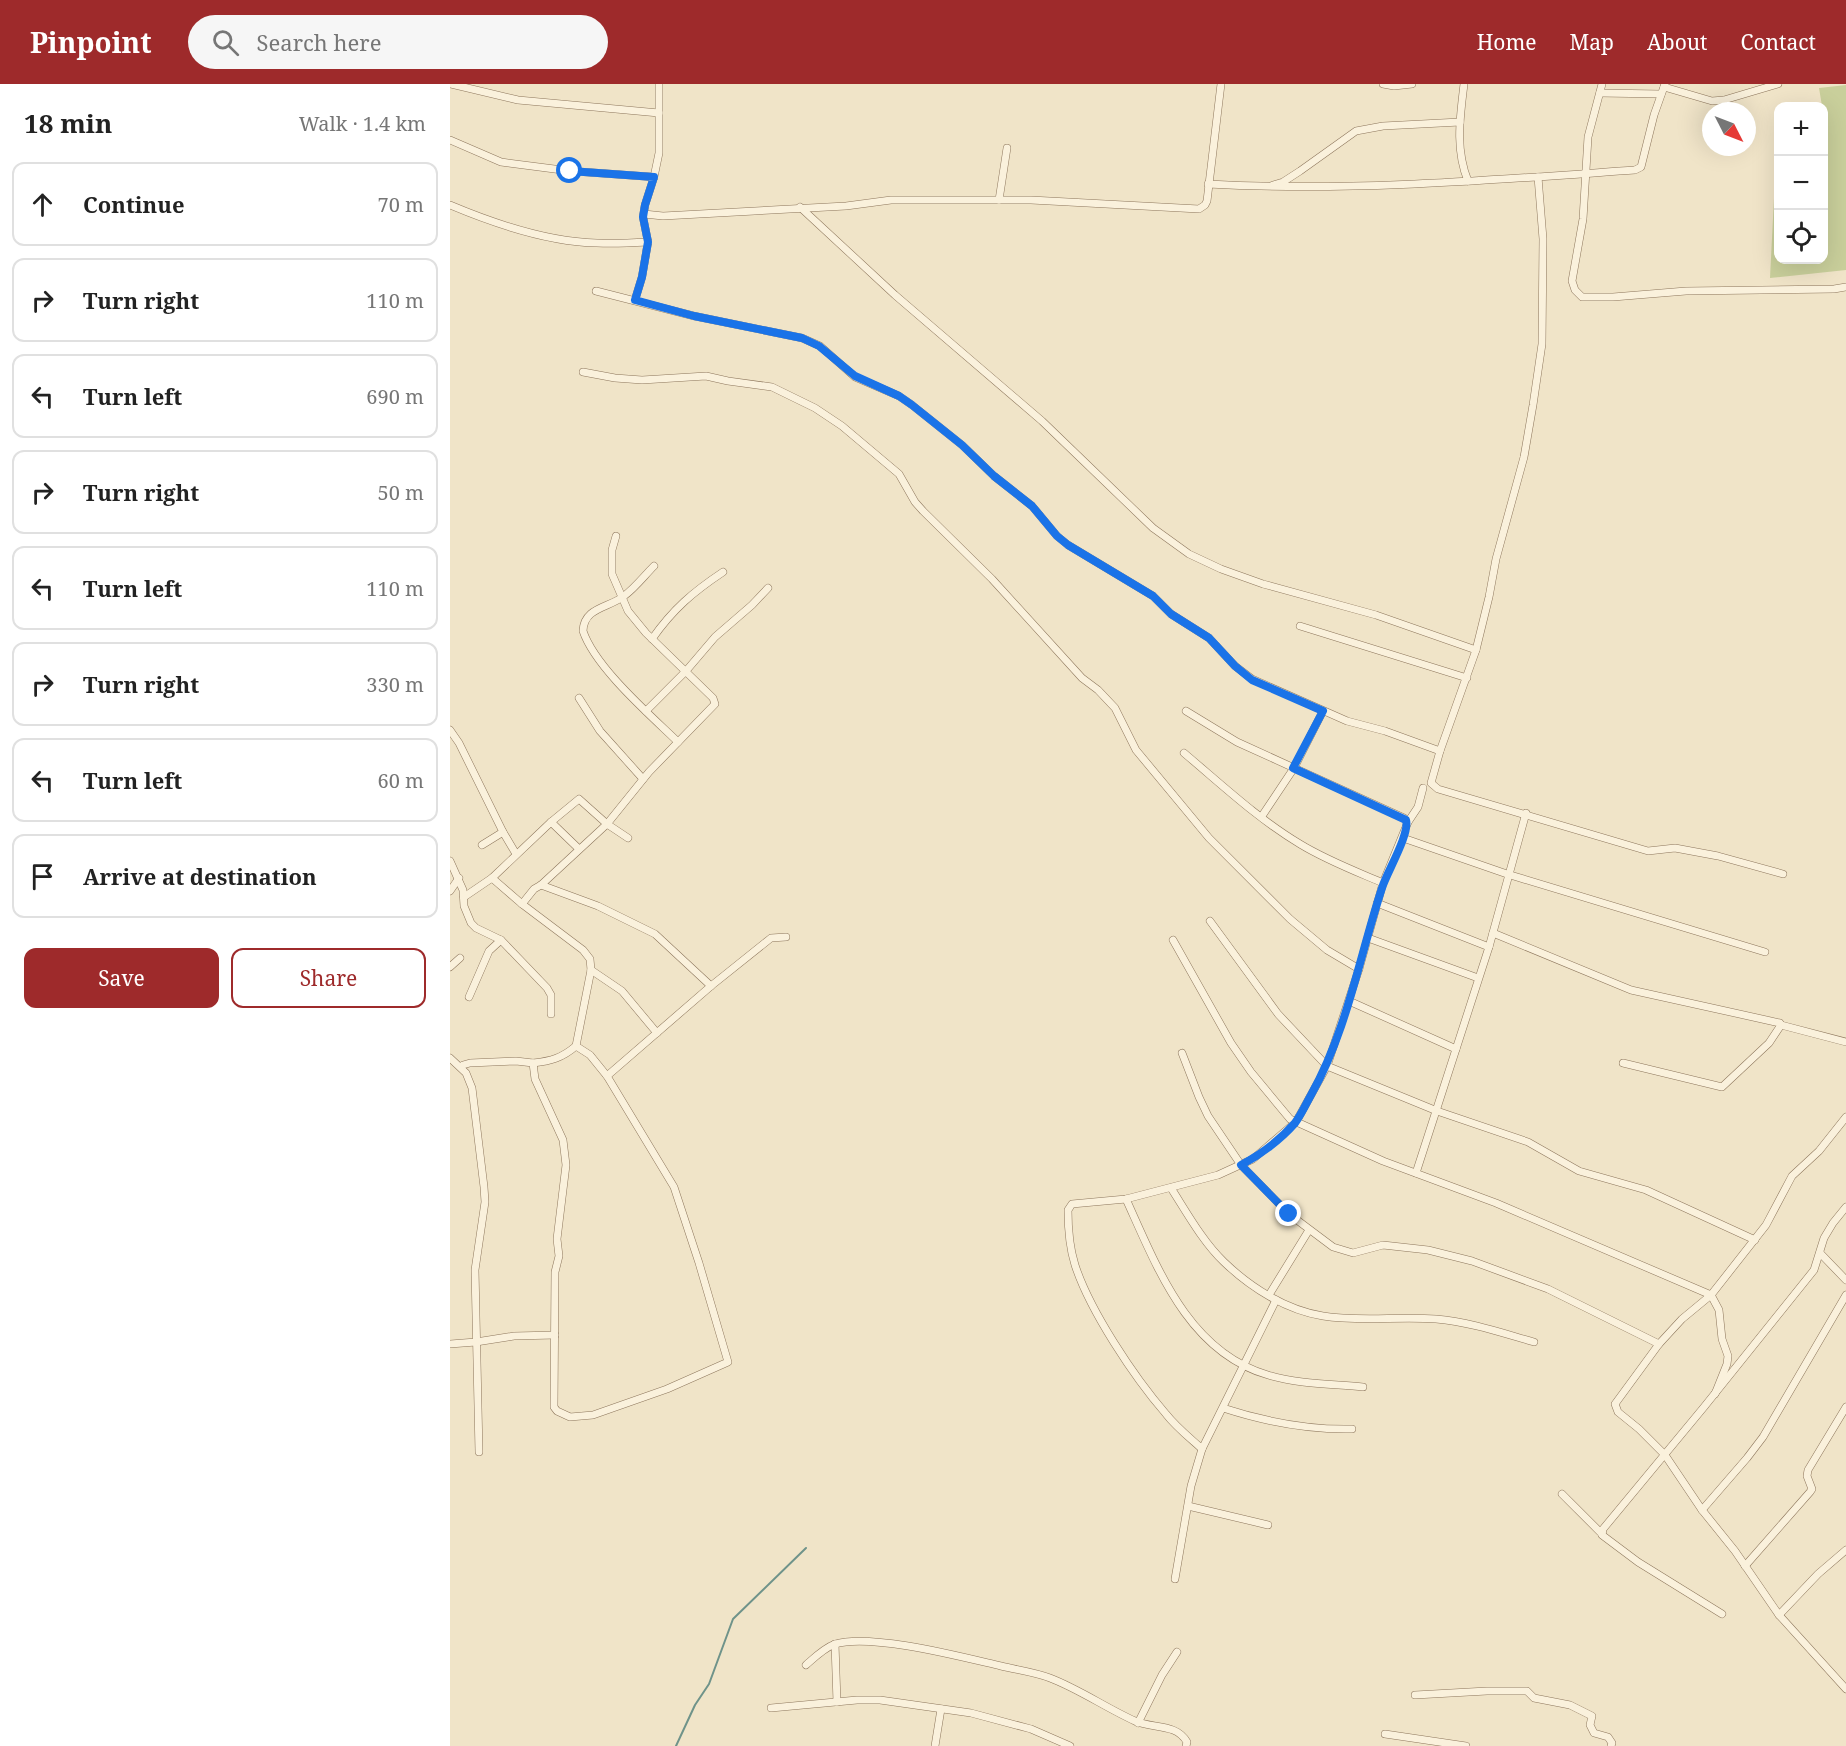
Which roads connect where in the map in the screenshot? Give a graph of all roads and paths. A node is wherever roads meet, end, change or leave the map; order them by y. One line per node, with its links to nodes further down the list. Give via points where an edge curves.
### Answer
1 (451, 84): 11 (street, via 518,100)
2 (659, 84): 11 (street)
3 (1221, 84): 19 (street)
4 (1383, 84): 5 (street)
5 (1412, 84)
6 (1464, 84): 12 (street)
7 (1602, 84): 10 (street)
8 (1778, 84): 9 (street, via 1712,101)
9 (1663, 88): 10 (street); 15 (street, via 1641,167)
10 (1600, 93): 15 (street, via 1588,138)
11 (658, 113): 16 (street, via 659,153)
12 (1460, 122): 18 (street, via 1460,154); 20 (street, via 1356,131 1283,182)
13 (450, 140): 16 (street, via 501,162)
14 (1007, 148): 21 (street)
15 (1587, 173): 17 (street); 26 (street, via 1572,281 1582,297)
16 (654, 177): 24 (street)
17 (1538, 177): 18 (street); 37 (street, via 1543,239 1542,344 1524,457)
18 (1468, 181): 20 (street)
19 (1208, 184): 20 (street); 21 (street, via 1205,205 1199,209)
20 (1265, 187)
21 (999, 200): 23 (street, via 891,200)
22 (450, 205): 25 (street, via 541,235 595,243)
23 (800, 207): 24 (street); 37 (street, via 1042,422 1153,528 1189,554 1263,584 1387,619)
24 (644, 214): 25 (street)
25 (648, 242): 28 (street)
26 (1846, 287)
27 (596, 291): 28 (street)
28 (635, 300): 43 (street, via 802,338 819,346 855,376 912,405 1032,506 1068,545 1153,596 1171,614 1209,638 1245,675)
29 (583, 372): 83 (street, via 642,380 706,375 757,383 785,392 842,426 899,474 923,511 1115,708 1136,750 1209,838 1290,919 1319,944)
30 (616, 536): 34 (street, via 612,573)
31 (654, 566): 34 (street)
32 (723, 572): 36 (street, via 676,608)
33 (768, 588): 38 (street, via 715,637)
34 (622, 598): 36 (street); 41 (street, via 593,611 583,630 594,653)
35 (1300, 626): 39 (street)
36 (652, 639): 38 (street)
37 (1476, 650): 39 (street)
38 (686, 671): 41 (street); 45 (street, via 715,702)
39 (1467, 678): 46 (street)
40 (579, 698): 49 (street, via 600,731)
41 (646, 711): 45 (street)
42 (1186, 711): 48 (street, via 1237,742)
43 (1323, 711): 46 (street); 48 (street)
44 (450, 730): 56 (street)
45 (678, 742): 49 (street)
46 (1440, 751): 51 (street, via 1431,780 1435,788)
47 (1184, 753): 52 (street)
48 (1293, 768): 52 (street); 54 (street)
49 (643, 779): 55 (street)
50 (1423, 788): 54 (street, via 1418,807)
51 (1526, 813): 63 (street); 64 (street, via 1648,851 1675,848)
52 (1262, 816): 67 (street, via 1307,848)
53 (550, 822): 55 (street, via 579,799); 60 (street); 61 (street)
54 (1408, 822): 58 (street)
55 (607, 824): 57 (street); 60 (street)
56 (503, 832): 59 (street); 61 (street)
57 (628, 838)
58 (1402, 838): 63 (street); 67 (street)
59 (482, 845)
60 (579, 849): 68 (street)
61 (516, 854): 66 (street)
62 (450, 861): 65 (street)
63 (1507, 874): 74 (street); 80 (street)
64 (1783, 874)
65 (459, 878): 69 (street); 70 (street)
66 (492, 878): 70 (street); 72 (street)
67 (1383, 883): 71 (street)
68 (541, 885): 72 (street); 86 (street, via 647,929)
69 (450, 891)
70 (464, 897): 77 (street, via 471,923)
71 (1377, 903): 76 (street); 79 (street)
72 (522, 904): 84 (street, via 583,950 590,959)
73 (1210, 921): 99 (street, via 1278,1014)
74 (1493, 933): 79 (street); 90 (street, via 1631,990)
75 (786, 937): 86 (street, via 771,938)
76 (1368, 938): 83 (street); 85 (street)
77 (501, 940): 87 (street, via 489,951); 89 (street, via 547,988 551,994)
78 (1173, 940): 104 (street, via 1231,1043 1286,1116)
79 (1489, 947): 85 (street)
80 (1765, 952)
81 (460, 958): 82 (street)
82 (450, 967)
83 (1359, 969): 88 (street)
84 (591, 970): 91 (street, via 622,991); 93 (street)
85 (1478, 978): 94 (street)
86 (711, 986): 91 (street)
87 (469, 998)
88 (1349, 1001): 94 (street); 99 (street)
89 (551, 1014)
90 (1781, 1025): 92 (street); 98 (street, via 1769,1043 1722,1087)
91 (657, 1033): 101 (street)
92 (1846, 1042)
93 (576, 1046): 97 (street, via 554,1060); 101 (street, via 590,1055)
94 (1456, 1049): 102 (street)
95 (1182, 1053): 105 (street, via 1208,1116)
96 (450, 1059): 100 (street)
97 (533, 1063): 100 (street, via 470,1063); 118 (street, via 535,1079 563,1140 566,1165 557,1239)
98 (1623, 1063)
99 (1327, 1066): 102 (street); 104 (street)
100 (461, 1067): 119 (street, via 472,1088 485,1202 475,1270)
101 (607, 1076): 118 (street, via 674,1187 728,1362 604,1412 570,1417 554,1407)
102 (1437, 1111): 106 (street); 111 (street, via 1528,1142 1579,1171 1646,1190)
103 (1846, 1117): 111 (street, via 1819,1151 1792,1176)
104 (1296, 1122): 105 (street, via 1260,1154); 106 (street)
105 (1241, 1165): 107 (street); 110 (street)
106 (1416, 1173): 115 (street)
107 (1171, 1188): 108 (street); 114 (street, via 1223,1262)
108 (1126, 1199): 123 (street, via 1186,1315 1222,1352); 129 (street, via 1069,1206 1068,1229 1075,1265 1125,1359 1167,1415)
109 (1846, 1207): 112 (street, via 1824,1238)
110 (1309, 1230): 114 (street); 122 (street, via 1346,1252 1383,1245 1428,1250 1472,1261 1548,1289)
111 (1755, 1240): 115 (street)
112 (1820, 1253): 113 (street); 125 (street, via 1814,1270)
113 (1846, 1280)
114 (1269, 1295): 117 (street)
115 (1711, 1295): 122 (street); 125 (street, via 1719,1310 1728,1356)
116 (1846, 1295): 134 (street, via 1763,1437)
117 (1276, 1300): 120 (street, via 1323,1317 1435,1319); 123 (street)
118 (555, 1335): 119 (street)
119 (476, 1342): 121 (street); 130 (street)
120 (1534, 1342)
121 (450, 1344)
122 (1659, 1344): 131 (street, via 1615,1407)
123 (1245, 1365): 124 (street, via 1289,1380); 127 (street)
124 (1363, 1387)
125 (1715, 1394): 131 (street)
126 (1846, 1407): 138 (street, via 1808,1470 1810,1492)
127 (1223, 1408): 128 (street, via 1300,1428); 129 (street)
128 (1352, 1429)
129 (1203, 1449): 133 (street)
130 (479, 1452)
131 (1665, 1455): 134 (street); 136 (street)
132 (1562, 1494): 136 (street)
133 (1188, 1506): 135 (street); 139 (street)
134 (1702, 1510): 138 (street)
135 (1268, 1525)
136 (1602, 1534): 140 (street, via 1632,1558)
137 (1846, 1550): 141 (street)
138 (1745, 1566): 141 (street)
139 (1175, 1579)
140 (1722, 1614)
141 (1779, 1616): 145 (street)
142 (835, 1644): 144 (street); 147 (street); 150 (street, via 880,1642 1039,1675)
143 (1177, 1652): 150 (street)
144 (806, 1665)
145 (1846, 1689)
146 (1415, 1695): 156 (street, via 1527,1691 1534,1698 1587,1712 1592,1716 1590,1725 1594,1733 1608,1737)
147 (837, 1702): 148 (street); 149 (street, via 880,1700)
148 (771, 1708)
149 (941, 1709): 152 (street); 153 (street, via 1031,1729)
150 (1138, 1723): 154 (street, via 1181,1732)
151 (1385, 1734): 155 (street)
152 (935, 1746)
153 (1070, 1746)
154 (1186, 1746)
155 (1466, 1746)
156 (1611, 1746)

